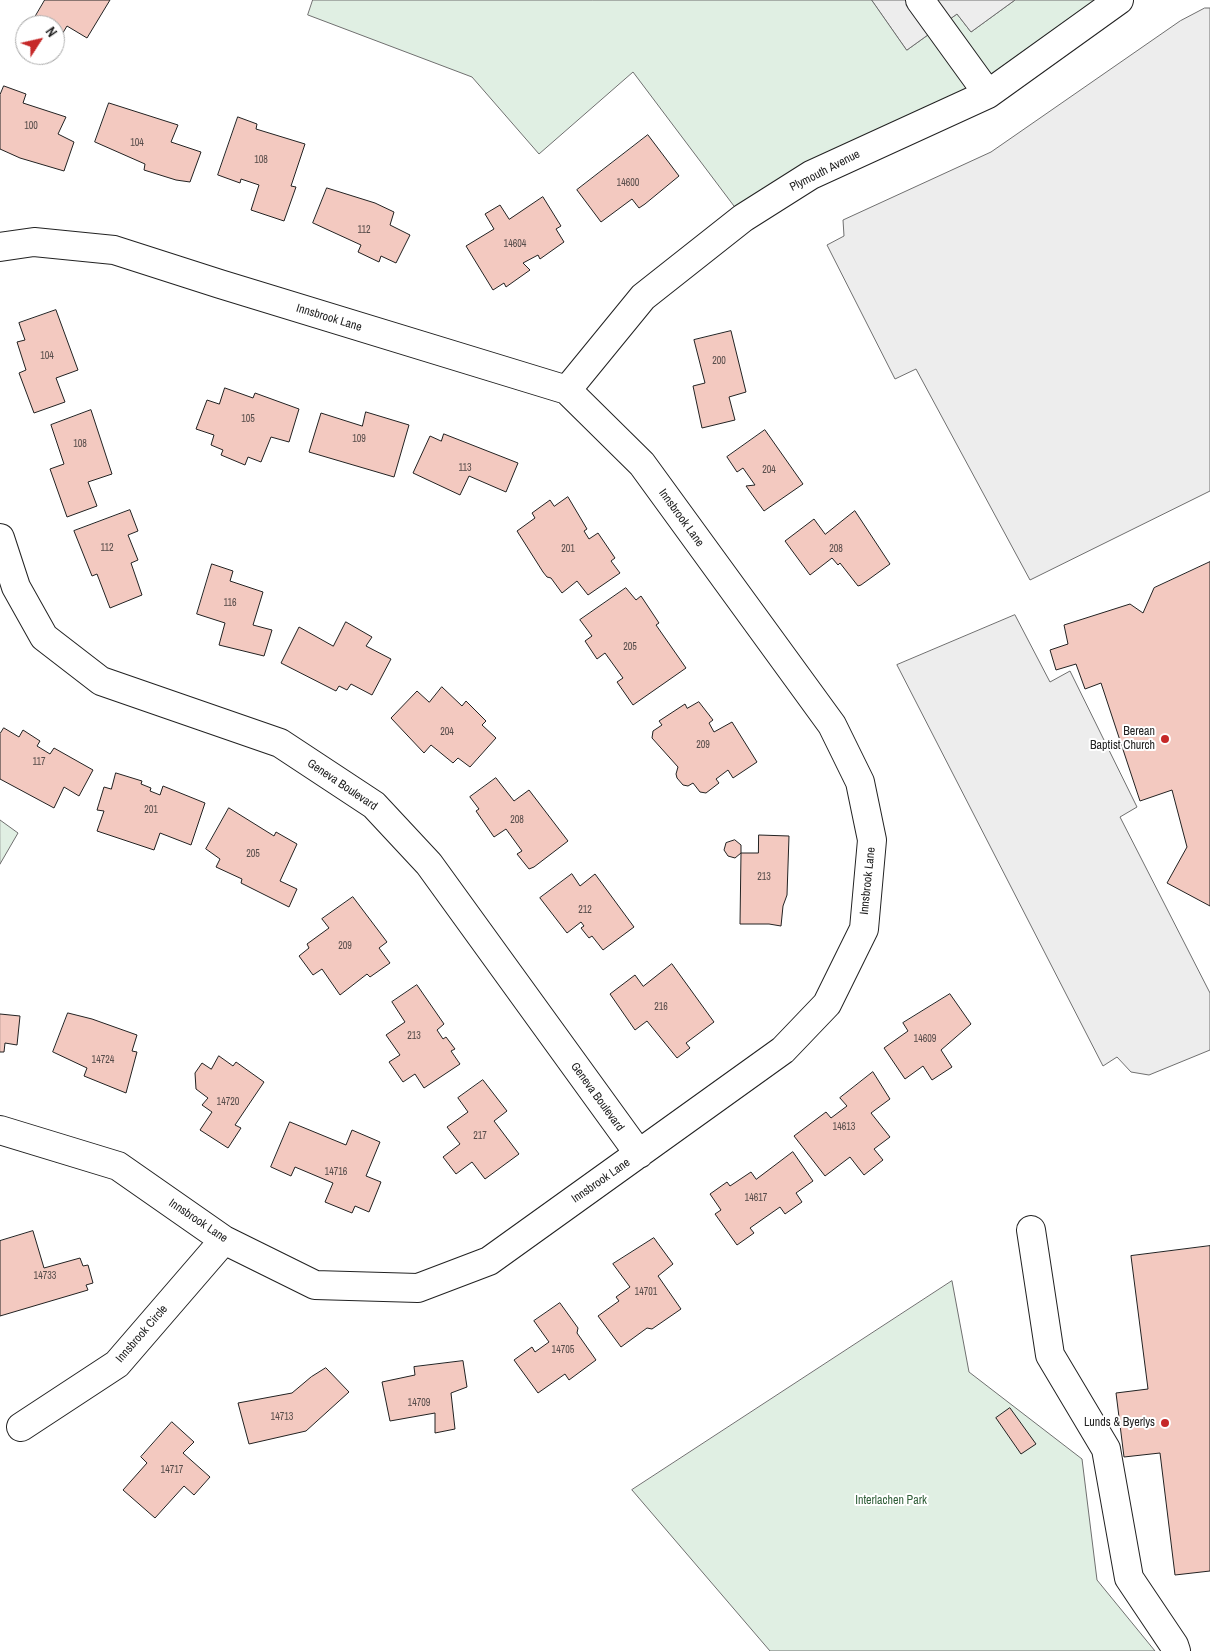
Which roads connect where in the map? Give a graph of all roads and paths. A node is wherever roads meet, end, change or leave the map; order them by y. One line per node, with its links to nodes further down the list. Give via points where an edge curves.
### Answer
1 (1119, 0): 3 (street, Plymouth Avenue)
2 (931, 4): 3 (street)
3 (988, 94): 5 (street, Plymouth Avenue, via 811,175 743,218 643,297)
4 (0, 247): 5 (street, Innsbrook Lane, via 34,242 114,250)
5 (567, 390): 8 (street, Innsbrook Lane, via 642,464 832,725 860,782 872,840 864,929 827,1004 783,1050)
6 (0, 538): 8 (street, Geneva Boulevard, via 16,586 44,637 101,681 280,743 374,805 429,864)
7 (0, 1130): 10 (street, Innsbrook Lane, via 118,1166)
8 (639, 1154): 10 (street, Innsbrook Lane, via 489,1261 418,1288 314,1285)
9 (1031, 1230): 12 (street, via 1050,1355 1106,1449 1129,1578)
10 (224, 1240): 11 (street, Innsbrook Circle, via 117,1364)
11 (21, 1427)
12 (1176, 1651)

